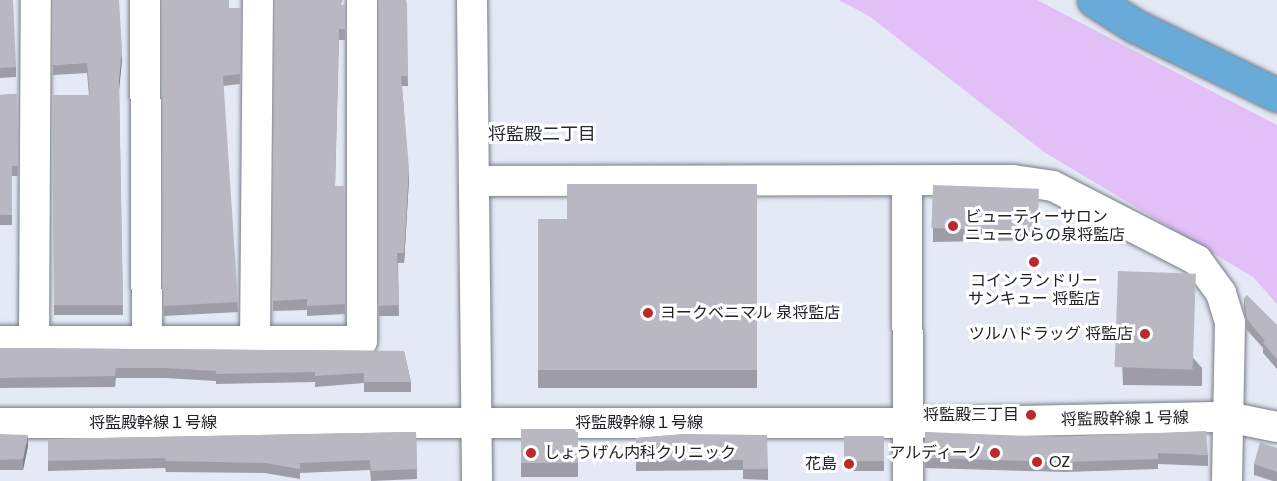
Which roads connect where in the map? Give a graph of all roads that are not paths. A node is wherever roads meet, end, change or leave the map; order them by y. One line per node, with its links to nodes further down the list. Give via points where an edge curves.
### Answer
1 (36, 0): 13 (street)
2 (145, 0): 12 (street)
3 (258, 0): 15 (street)
4 (362, 0): 15 (street, via 362,341)
5 (472, 0): 10 (street)
6 (1094, 0): 7 (highway)
7 (1215, 67): 8 (highway); 9 (highway)
8 (1277, 70)
9 (1277, 95)
10 (474, 182): 11 (street); 18 (street)
11 (907, 182): 16 (street, via 1013,180 1053,186 1197,260 1221,293 1230,323); 19 (street)
12 (147, 339): 13 (street); 15 (street)
13 (34, 340): 14 (street)
14 (0, 341)
15 (255, 342)
16 (1228, 417): 19 (street, 将監殿幹線１号線); 20 (street, 将監殿幹線１号線); 23 (street)
17 (0, 423): 18 (street, 将監殿幹線１号線)
18 (475, 423): 19 (street, 将監殿幹線１号線); 21 (street)
19 (908, 423): 22 (street)
20 (1277, 427)
21 (477, 481)
22 (908, 481)
23 (1227, 481)

